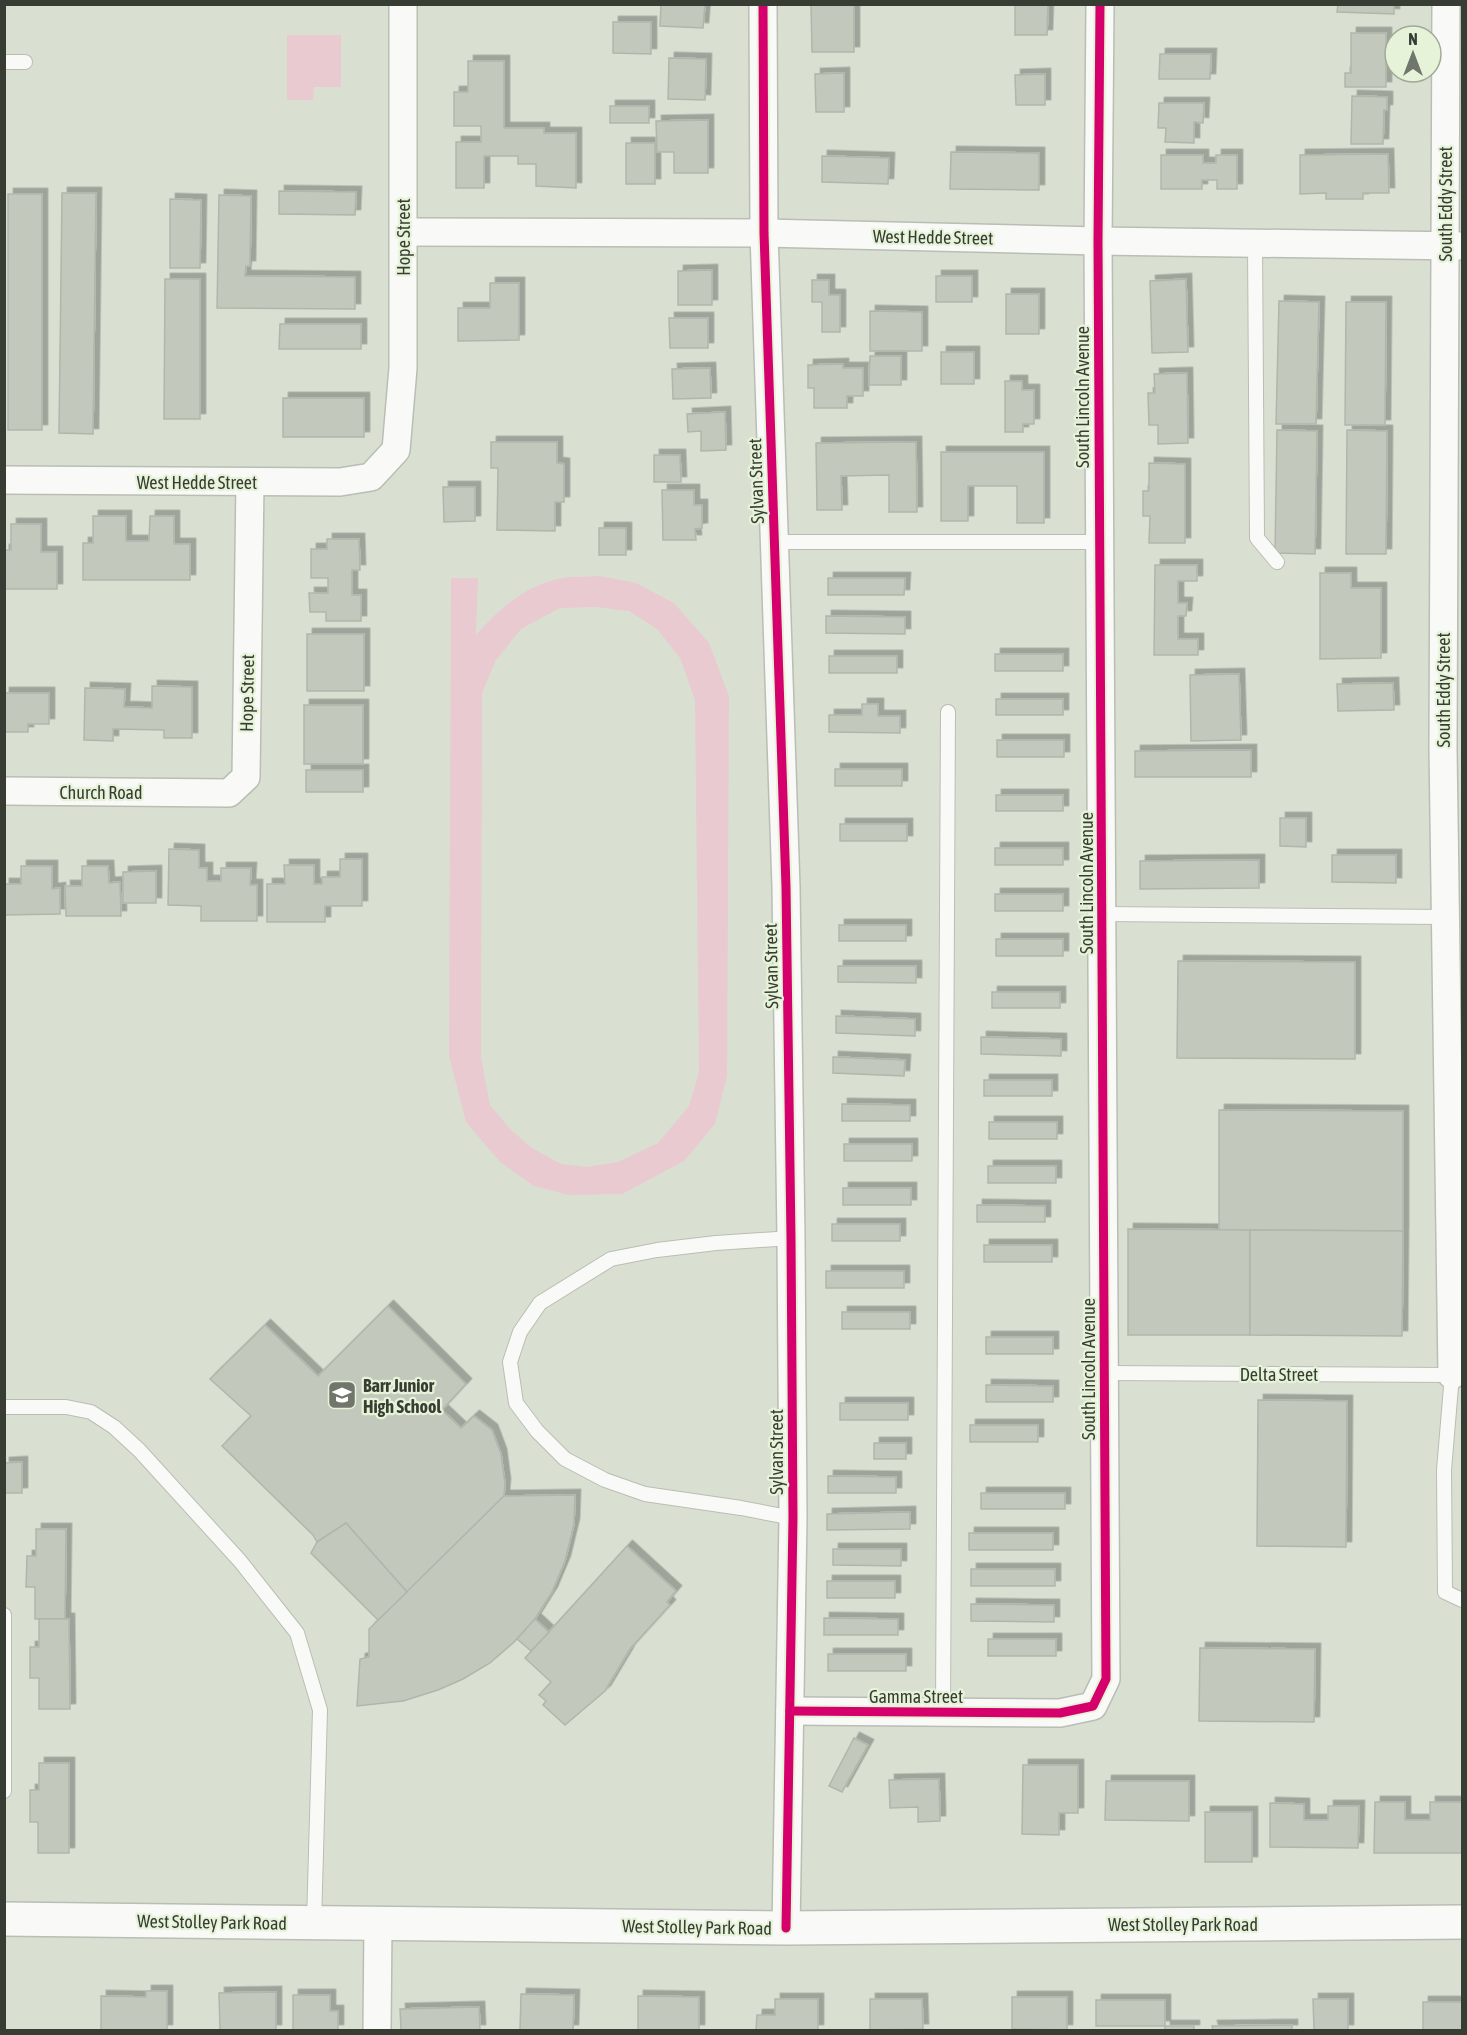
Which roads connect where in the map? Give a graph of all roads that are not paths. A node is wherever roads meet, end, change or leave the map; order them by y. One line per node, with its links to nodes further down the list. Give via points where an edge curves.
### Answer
1 (402, 4): 7 (street, Hope Street)
2 (763, 4): 8 (street, Sylvan Street)
3 (1100, 4): 9 (street, South Lincoln Avenue)
4 (1451, 14): 11 (street, South Eddy Street)
5 (4, 62): 6 (lane)
6 (25, 62)
7 (404, 232): 8 (street, West Hedde Street); 12 (street, Hope Street, via 403,368 396,450)
8 (764, 233): 9 (street, West Hedde Street); 15 (street, Sylvan Street)
9 (1098, 241): 10 (street, West Hedde Street); 16 (street, South Lincoln Avenue)
10 (1255, 243): 11 (street, West Hedde Street); 17 (lane, via 1257,538)
11 (1454, 246): 22 (street, South Eddy Street)
12 (384, 464): 14 (street, West Hedde Street, via 371,477 340,482)
13 (4, 480): 14 (street, West Hedde Street)
14 (250, 482): 20 (street, Hope Street, via 246,777 229,793)
15 (775, 542): 16 (lane); 23 (street, Sylvan Street, via 786,887)
16 (1100, 542): 21 (street, South Lincoln Avenue)
17 (1277, 562)
18 (948, 712): 31 (lane)
19 (4, 791): 20 (street, Church Road)
20 (198, 792)
21 (1102, 914): 22 (lane); 24 (street, South Lincoln Avenue)
22 (1444, 917): 25 (street, South Eddy Street)
23 (791, 1238): 27 (street, Sylvan Street); 27 (lane, via 704,1244 611,1259 540,1303 520,1332 510,1362 516,1403 565,1459 605,1480 645,1494)
24 (1105, 1372): 25 (lane, Delta Street); 32 (street, South Lincoln Avenue, via 1106,1679 1093,1706)
25 (1452, 1375): 28 (lane, via 1444,1470 1446,1592)
26 (4, 1407): 36 (lane, via 66,1407 91,1412 114,1427 240,1562 297,1633 320,1710)
27 (793, 1518): 30 (street, Sylvan Street)
28 (1462, 1600)
29 (4, 1615): 33 (lane)
30 (790, 1711): 31 (street, Gamma Street); 38 (street, Sylvan Street)
31 (943, 1713): 32 (street, Gamma Street)
32 (1041, 1713)
33 (4, 1791)
34 (4, 1919): 36 (main road, West Stolley Park Road)
35 (1462, 1922): 38 (main road, West Stolley Park Road)
36 (314, 1923): 37 (main road, West Stolley Park Road)
37 (378, 1924): 38 (main road, West Stolley Park Road); 39 (street)
38 (786, 1928)
39 (377, 2031)

